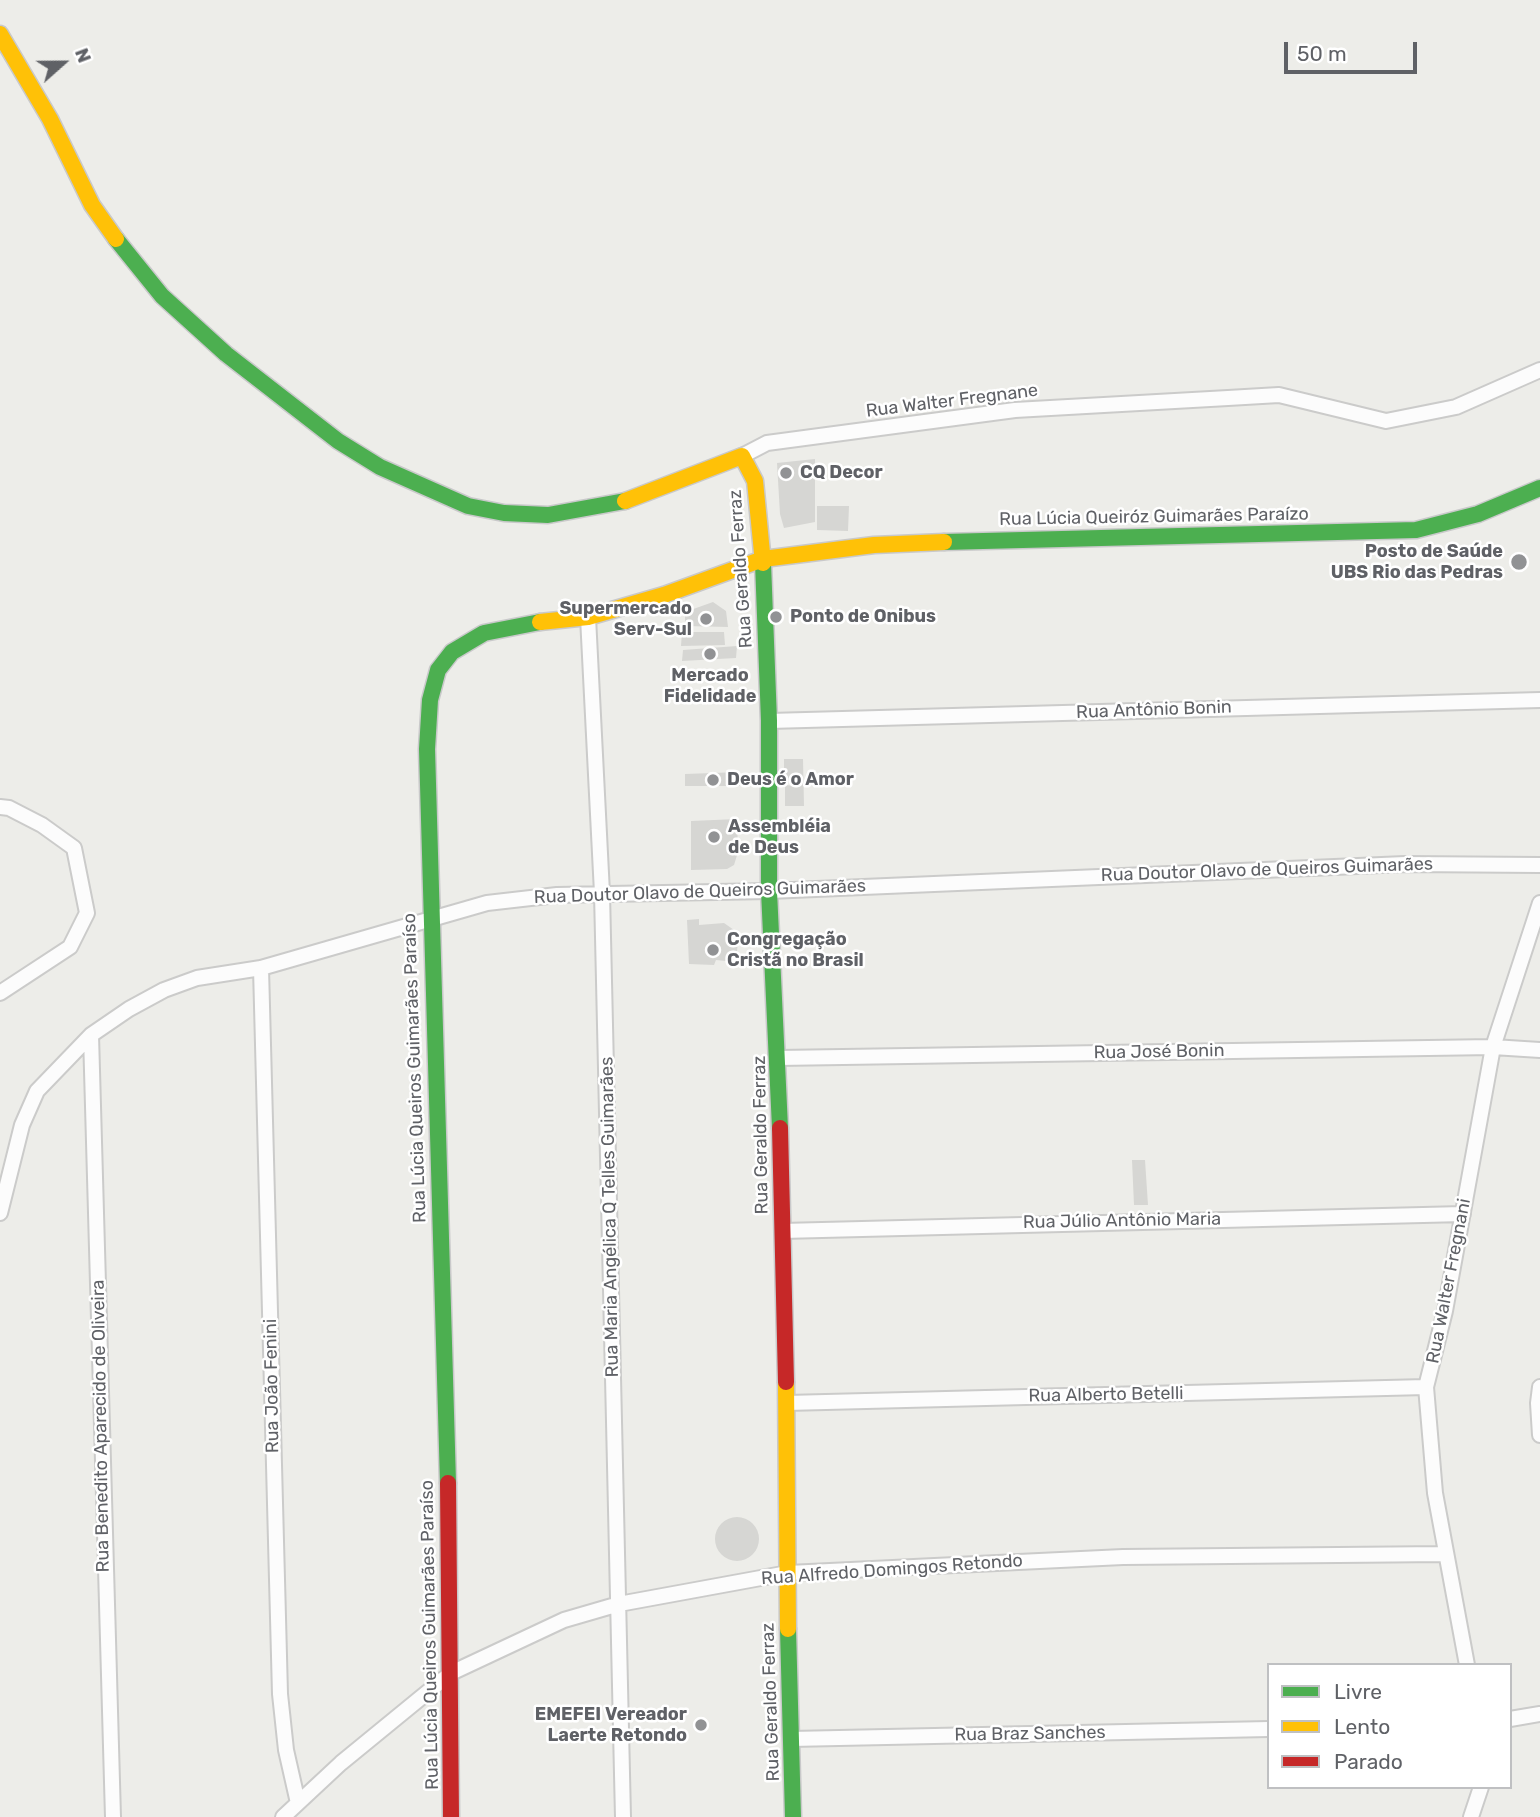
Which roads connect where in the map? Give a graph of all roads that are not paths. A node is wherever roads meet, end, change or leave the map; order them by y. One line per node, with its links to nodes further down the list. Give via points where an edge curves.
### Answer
1 (0, 34): 3 (street, Rua Walter Fregnane, via 50,119 92,205 162,296 226,354 338,441 380,467 468,506 548,515 617,504)
2 (1540, 370): 3 (street, Rua Walter Fregnane, via 1456,408 1386,421 1279,395 1215,398 1015,410 767,443)
3 (742, 456): 5 (street, Rua Geraldo Ferraz, via 755,481)
4 (1540, 488): 5 (street, Rua Lúcia Queiróz Guimarães Paraízo, via 1478,514 1416,530 1011,538 874,545)
5 (763, 559): 6 (street, Rua Lúcia Queiros Guimarães Paraíso); 8 (street, Rua Geraldo Ferraz)
6 (588, 617): 12 (street, Rua Maria Angélica Q Telles Guimarães); 14 (street, Rua Lúcia Queiros Guimarães Paraíso, via 484,633 452,652 438,670 430,700 427,749)
7 (1540, 701): 8 (street, Rua Antônio Bonin)
8 (769, 721): 11 (street, Rua Geraldo Ferraz)
9 (0, 807): 16 (street, via 42,825 74,848 88,913 70,947)
10 (1540, 864): 11 (street, Rua Doutor Olavo de Queiros Guimarães, via 1405,864)
11 (769, 891): 12 (street, Rua Doutor Olavo de Queiros Guimarães); 20 (street, Rua Geraldo Ferraz)
12 (602, 893): 14 (street, Rua Doutor Olavo de Queiros Guimarães, via 487,903); 30 (street, Rua Maria Angélica Q Telles Guimarães)
13 (1540, 903): 18 (street, Rua Walter Fregnani)
14 (430, 918): 15 (street, Rua Doutor Olavo de Queiros Guimarães); 32 (street, Rua Lúcia Queiros Guimarães Paraíso)
15 (261, 968): 17 (street, Rua Doutor Olavo de Queiros Guimarães, via 197,978 164,990); 38 (street, Rua João Fenini, via 280,1694)
16 (0, 993)
17 (91, 1035): 21 (street, Rua Doutor Olavo de Queiros Guimarães, via 37,1091 22,1125); 39 (street, Rua Benedito Aparecido de Oliveira)
18 (1493, 1047): 19 (street, Rua José Bonin); 20 (street, Rua José Bonin); 22 (street, Rua Walter Fregnani)
19 (1540, 1050)
20 (778, 1058): 23 (street, Rua Geraldo Ferraz)
21 (0, 1213)
22 (1463, 1214): 23 (street, Rua Júlio Antônio Maria); 24 (street, Rua Walter Fregnani)
23 (782, 1231): 26 (street, Rua Geraldo Ferraz)
24 (1426, 1387): 26 (street, Rua Alberto Betelli); 28 (street, Rua Walter Fregnani)
25 (1540, 1387): 27 (street)
26 (786, 1403): 29 (street, Rua Geraldo Ferraz)
27 (1540, 1435)
28 (1445, 1554): 29 (street, Rua Alfredo Domingos Retondo, via 1123,1557); 31 (street, Rua Walter Fregnani)
29 (788, 1573): 30 (street, Rua Alfredo Domingos Retondo); 36 (street, Rua Geraldo Ferraz)
30 (619, 1604): 32 (street, Rua Alfredo Domingos Retondo, via 564,1620); 42 (street, Rua Maria Angélica Q Telles Guimarães)
31 (1467, 1663)
32 (451, 1673): 38 (street, Rua Alfredo Domingos Retondo); 41 (street, Rua Lúcia Queiros Guimarães Paraíso)
33 (1540, 1714): 34 (street)
34 (1512, 1719)
35 (1267, 1729): 36 (street, Rua Braz Sanches)
36 (791, 1739): 43 (street, Rua Geraldo Ferraz)
37 (1480, 1789): 44 (street)
38 (298, 1803): 40 (street, Rua Alfredo Domingos Retondo)
39 (113, 1817)
40 (283, 1817)
41 (451, 1817)
42 (623, 1817)
43 (793, 1817)
44 (1471, 1817)

